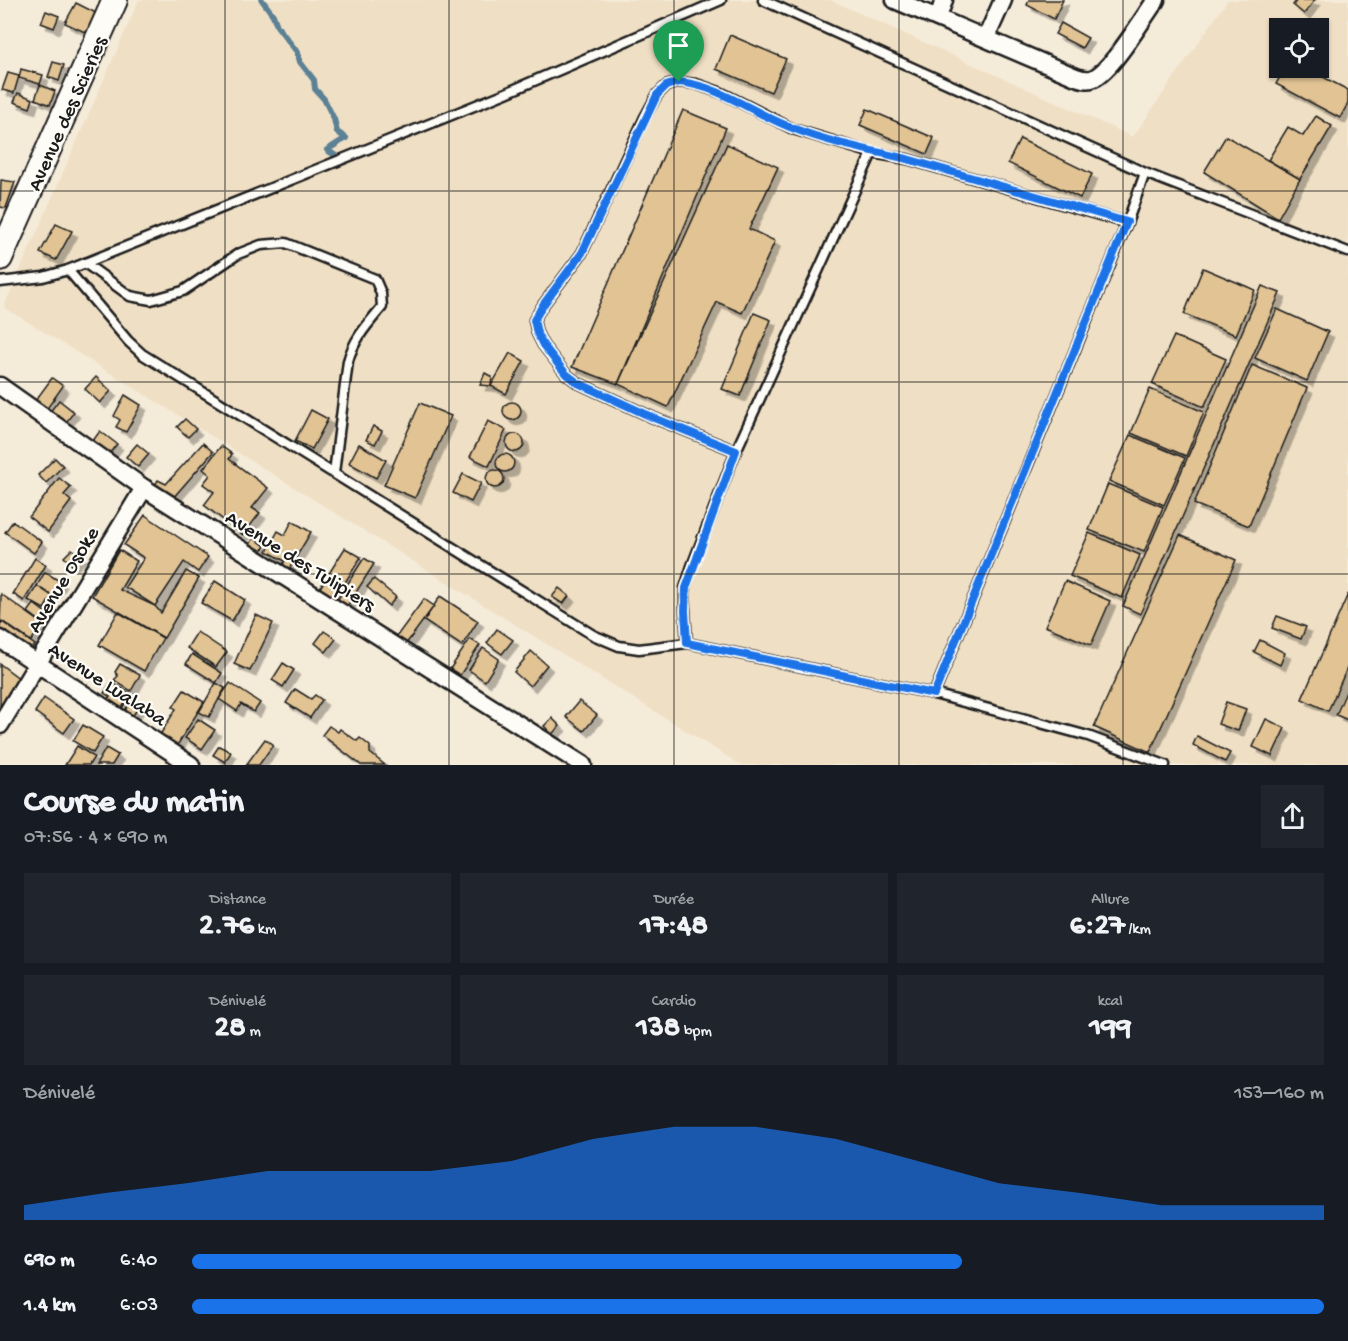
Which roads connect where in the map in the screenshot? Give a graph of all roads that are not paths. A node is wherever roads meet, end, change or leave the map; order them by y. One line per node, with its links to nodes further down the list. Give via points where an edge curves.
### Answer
1 (115, 0): 14 (street, Avenue des Scieries)
2 (721, 0): 15 (lane, via 506,93)
3 (763, 0): 11 (lane)
4 (895, 0): 8 (street)
5 (944, 0): 8 (street)
6 (1003, 0): 9 (street)
7 (1155, 0): 9 (street, via 1108,67 1089,80)
8 (938, 18): 9 (street)
9 (986, 38)
10 (872, 153): 12 (lane, via 907,159); 19 (lane); 19 (lane, via 793,129 696,84 679,82 666,86 645,117 582,253 534,320 543,345 578,383)
11 (1145, 173): 12 (lane); 13 (lane)
12 (1127, 222): 25 (lane)
13 (1348, 252)
14 (0, 258)
15 (85, 263): 16 (lane); 20 (lane, via 130,296 151,300 183,291 238,254 261,245 286,243 375,279 382,307 352,346)
16 (68, 270): 17 (lane); 20 (lane, via 142,354)
17 (0, 282)
18 (0, 386): 21 (street, Avenue des Tulipiers)
19 (736, 451): 23 (lane, via 686,588)
20 (334, 473): 23 (lane, via 593,635 639,650)
21 (144, 488): 24 (street, Avenue Osoke); 28 (street, Avenue des Tulipiers)
22 (0, 639): 24 (street, Avenue Lualaba)
23 (687, 643): 25 (lane)
24 (37, 663): 26 (street, Avenue Osoke); 27 (street, Avenue Lualaba)
25 (934, 694): 29 (lane, via 1088,736)
26 (0, 725)
27 (191, 765)
28 (583, 765)
29 (1165, 765)

